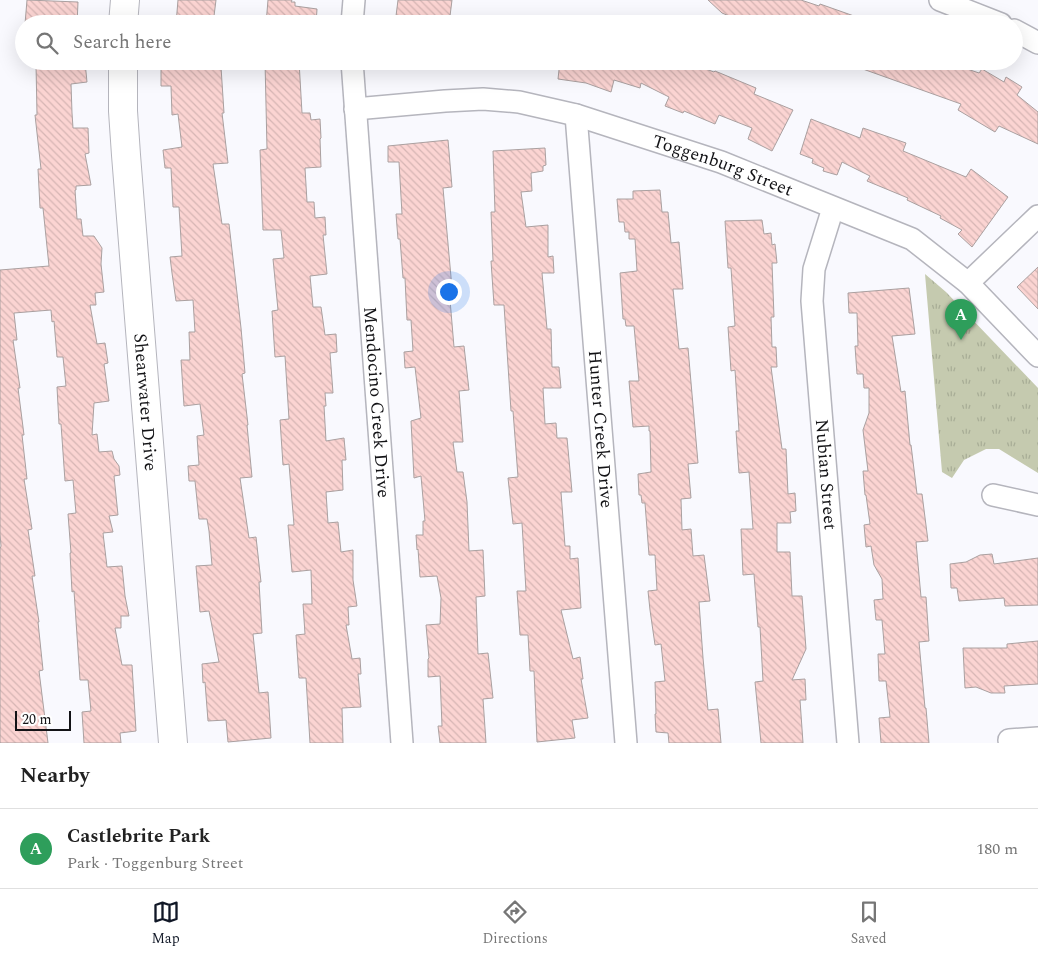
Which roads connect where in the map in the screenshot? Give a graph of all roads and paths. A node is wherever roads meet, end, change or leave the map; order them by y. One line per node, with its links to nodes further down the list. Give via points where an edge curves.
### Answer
1 (125, 0): 4 (street)
2 (354, 0): 5 (street)
3 (940, 0): 6 (street)
4 (124, 15)
5 (353, 15)
6 (978, 15)
7 (1023, 35): 8 (street)
8 (1038, 43)
9 (123, 70): 21 (street, Shearwater Drive, via 126,154)
10 (353, 70): 11 (street, Mendocino Creek Drive)
11 (355, 109): 12 (street, Toggenburg Street, via 483,99 519,102); 22 (street, Mendocino Creek Drive)
12 (576, 115): 13 (street, Toggenburg Street, via 721,162); 23 (street, Hunter Creek Drive)
13 (833, 208): 15 (street, Toggenburg Street, via 912,239); 24 (street, Nubian Street, via 814,269 812,301)
14 (1038, 216): 15 (street)
15 (968, 283): 16 (street, Toggenburg Street)
16 (1038, 356)
17 (993, 496): 18 (street)
18 (1038, 505)
19 (1038, 738): 20 (street)
20 (1009, 740)
21 (173, 743)
22 (402, 743)
23 (626, 743)
24 (848, 743)

